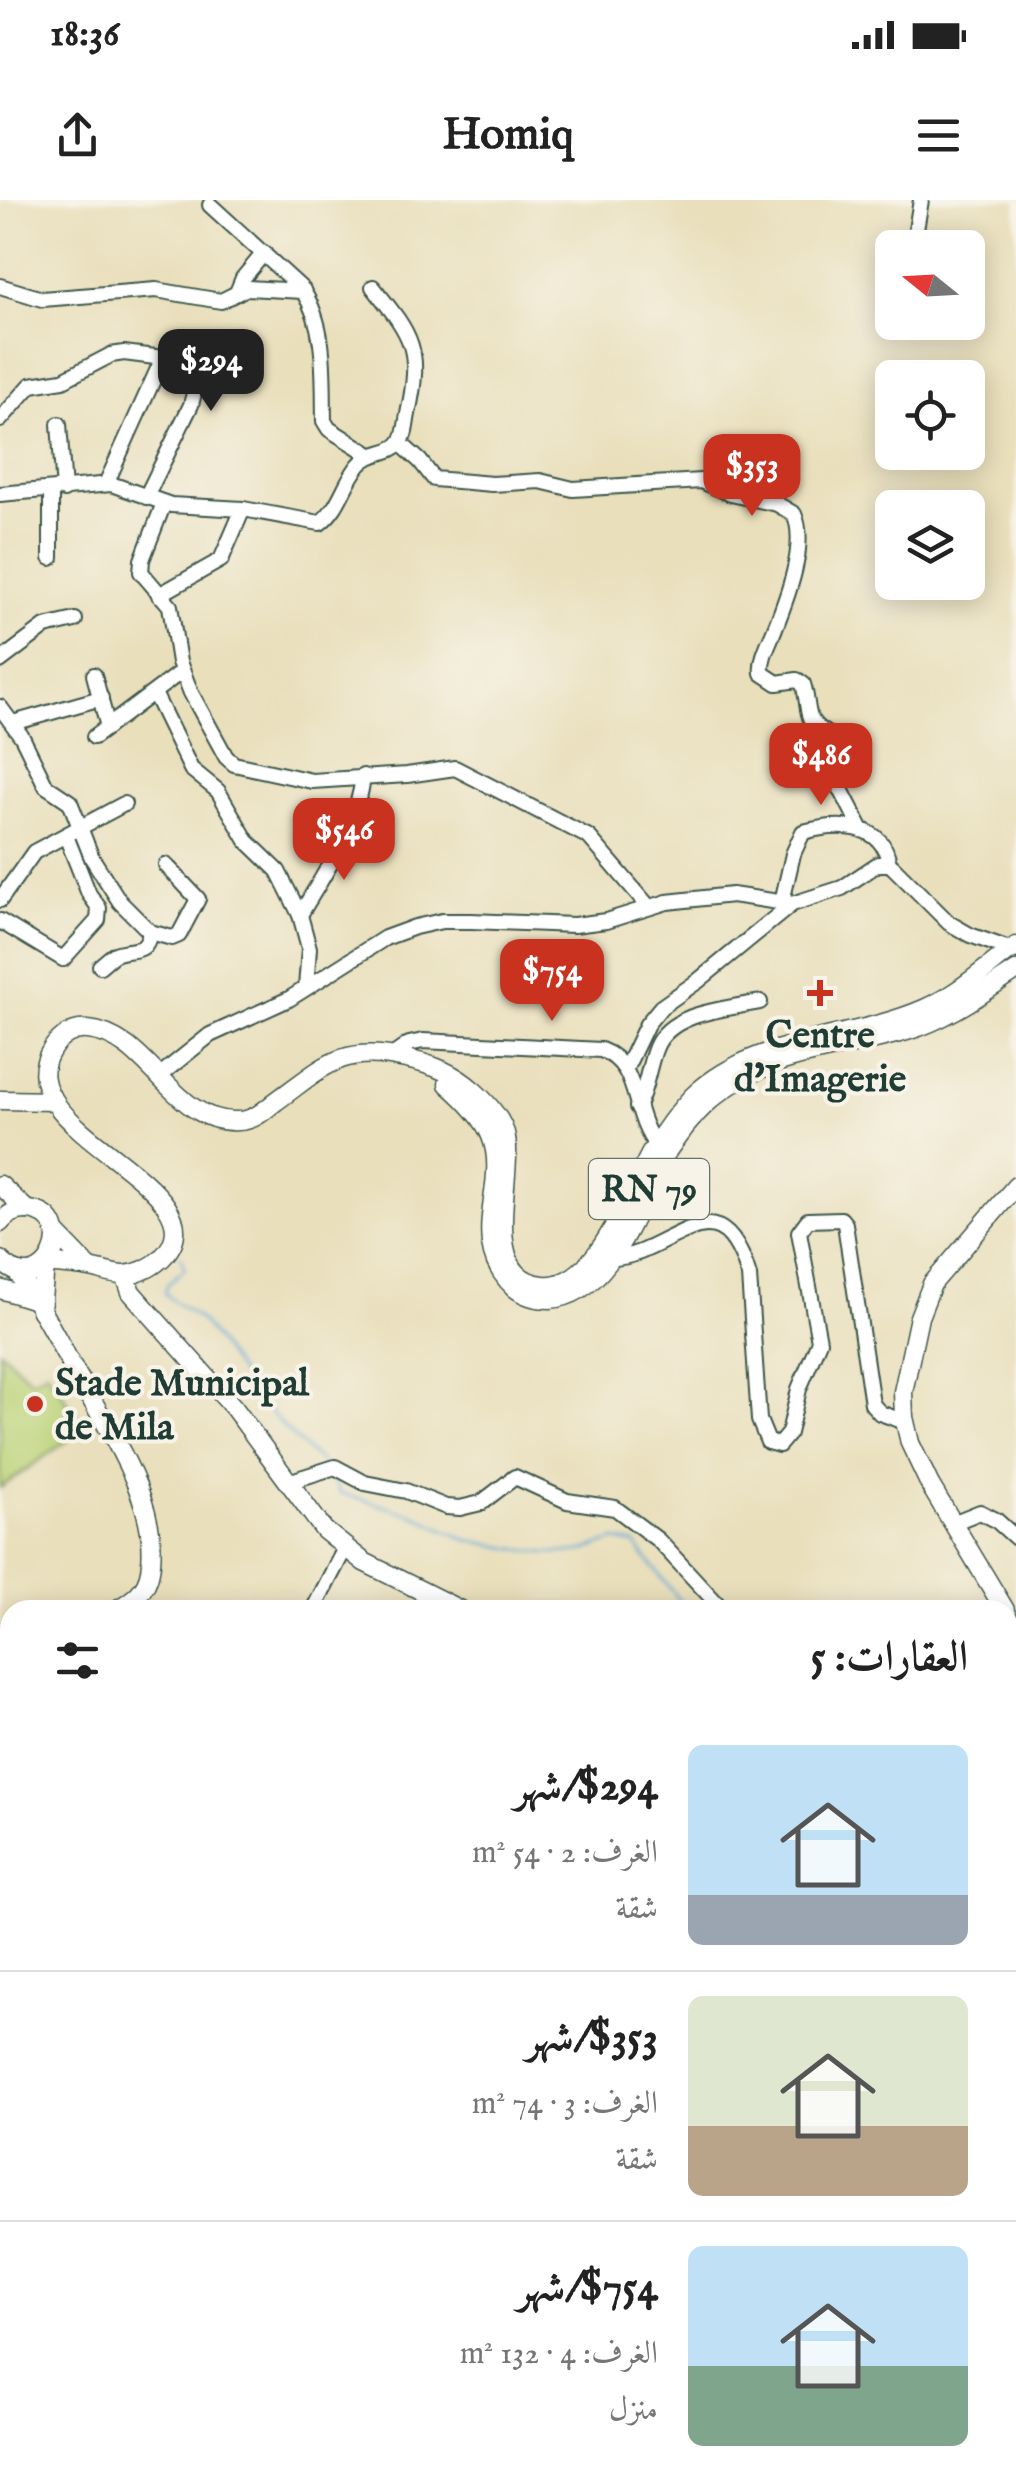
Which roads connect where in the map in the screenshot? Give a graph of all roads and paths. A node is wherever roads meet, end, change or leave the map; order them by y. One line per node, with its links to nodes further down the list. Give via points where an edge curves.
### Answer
1 (921, 200): 3 (street)
2 (210, 205): 4 (street)
3 (916, 230)
4 (264, 253): 7 (street); 8 (street)
5 (0, 286): 7 (street, via 42,300 156,290 220,301)
6 (373, 286): 13 (street, via 414,346 414,388)
7 (238, 290): 8 (street)
8 (303, 291): 14 (street, via 319,336 326,425)
9 (163, 358): 10 (street, via 111,355 63,380 31,385); 15 (street); 18 (street, via 192,372 195,389)
10 (7, 402): 11 (street)
11 (0, 420)
12 (59, 424): 16 (street)
13 (400, 444): 14 (street); 36 (street, via 434,479 540,481 573,489 701,481 794,514 794,571 762,673 778,683 803,684 810,721 827,734 833,774)
14 (369, 454): 20 (street, via 320,522)
15 (106, 484): 16 (street); 18 (street)
16 (57, 490): 17 (street); 21 (street)
17 (0, 494)
18 (146, 497): 19 (street)
19 (164, 503): 20 (street); 22 (street, via 141,565 142,578)
20 (243, 509): 22 (street, via 221,560)
21 (51, 558)
22 (159, 595): 25 (street, via 170,606)
23 (74, 620): 24 (street, via 45,626)
24 (0, 662)
25 (182, 671): 27 (street); 33 (street, via 234,764 312,781)
26 (94, 675): 28 (street)
27 (154, 693): 31 (street); 43 (street, via 191,768 218,790 247,841 278,870)
28 (100, 698): 30 (street); 31 (street)
29 (0, 706): 30 (street)
30 (12, 723): 35 (street, via 46,786 70,802)
31 (108, 727): 32 (street)
32 (94, 737)
33 (362, 776): 42 (street, via 461,770 589,837); 43 (street, via 354,810)
34 (124, 804): 35 (street)
35 (81, 829): 37 (street); 45 (street, via 107,884)
36 (862, 830): 38 (street, via 880,837); 41 (street, via 803,832)
37 (66, 836): 40 (street, via 34,852); 44 (street, via 99,908 98,920 63,958)
38 (889, 864): 41 (street, via 878,864 842,888); 46 (street, via 950,923)
39 (166, 865): 45 (street, via 196,894 197,905 179,935)
40 (0, 900)
41 (787, 903): 42 (street, via 732,896); 53 (street, via 661,1007)
42 (649, 907): 49 (street, via 574,925 471,920 415,927 385,938)
43 (300, 915): 49 (street, via 309,948)
44 (0, 921)
45 (150, 932): 47 (street, via 142,950 116,954)
46 (1014, 949): 58 (main road, RN 79, via 922,1010 737,1066 691,1098)
47 (100, 966)
48 (1016, 972): 64 (main road, RN 79, via 948,1016 794,1056 733,1083 667,1152)
49 (306, 988): 54 (street, via 210,1036)
50 (760, 1002): 57 (street, via 668,1030 654,1050)
51 (392, 1056): 52 (main road, RN 79); 53 (street, via 422,1041 582,1047 610,1053); 54 (main road, RN 79, via 348,1055 262,1112 232,1122 200,1112)
52 (430, 1066): 58 (main road, RN 79, via 448,1070 500,1122 508,1163 505,1243 515,1268 540,1285 571,1278 603,1245); 64 (main road, RN 79, via 491,1135 490,1239 515,1288 556,1298)
53 (626, 1068): 57 (street)
54 (159, 1076): 56 (main road, RN 79, via 110,1036 82,1029 48,1055 45,1075)
55 (0, 1100): 56 (main road)
56 (56, 1101): 68 (main road, via 86,1136 159,1195 174,1218 169,1249 160,1260)
57 (637, 1108): 58 (street)
58 (656, 1145)
59 (0, 1185): 62 (main road)
60 (1016, 1186): 71 (main road, via 932,1284 906,1368)
61 (1016, 1201): 73 (main road, via 940,1292 916,1373 919,1434)
62 (7, 1214): 63 (main road, via 44,1216)
63 (55, 1232): 66 (main road); 67 (main road)
64 (611, 1258): 71 (street, via 632,1257 698,1225 726,1234 749,1276 759,1420 768,1442 779,1445 789,1434 819,1341 800,1232 808,1220 841,1219 872,1404)
65 (4, 1264): 66 (main road, via 31,1272); 70 (main road)
66 (46, 1265): 67 (main road); 70 (main road)
67 (90, 1267): 68 (main road)
68 (125, 1275): 72 (main road, via 131,1292 234,1408)
69 (0, 1289): 70 (main road)
70 (37, 1305): 76 (main road, via 135,1482 151,1558 146,1583)
71 (905, 1422): 73 (main road, via 930,1485)
72 (288, 1482): 75 (main road); 79 (street, via 335,1467 364,1483 460,1508 521,1477 554,1496 626,1513)
73 (960, 1519): 74 (street, via 980,1512); 80 (main road); 81 (main road)
74 (1016, 1538)
75 (344, 1550): 77 (street); 78 (main road)
76 (133, 1600)
77 (317, 1600)
78 (441, 1600)
79 (714, 1600)
80 (1000, 1600)
81 (1012, 1600)

